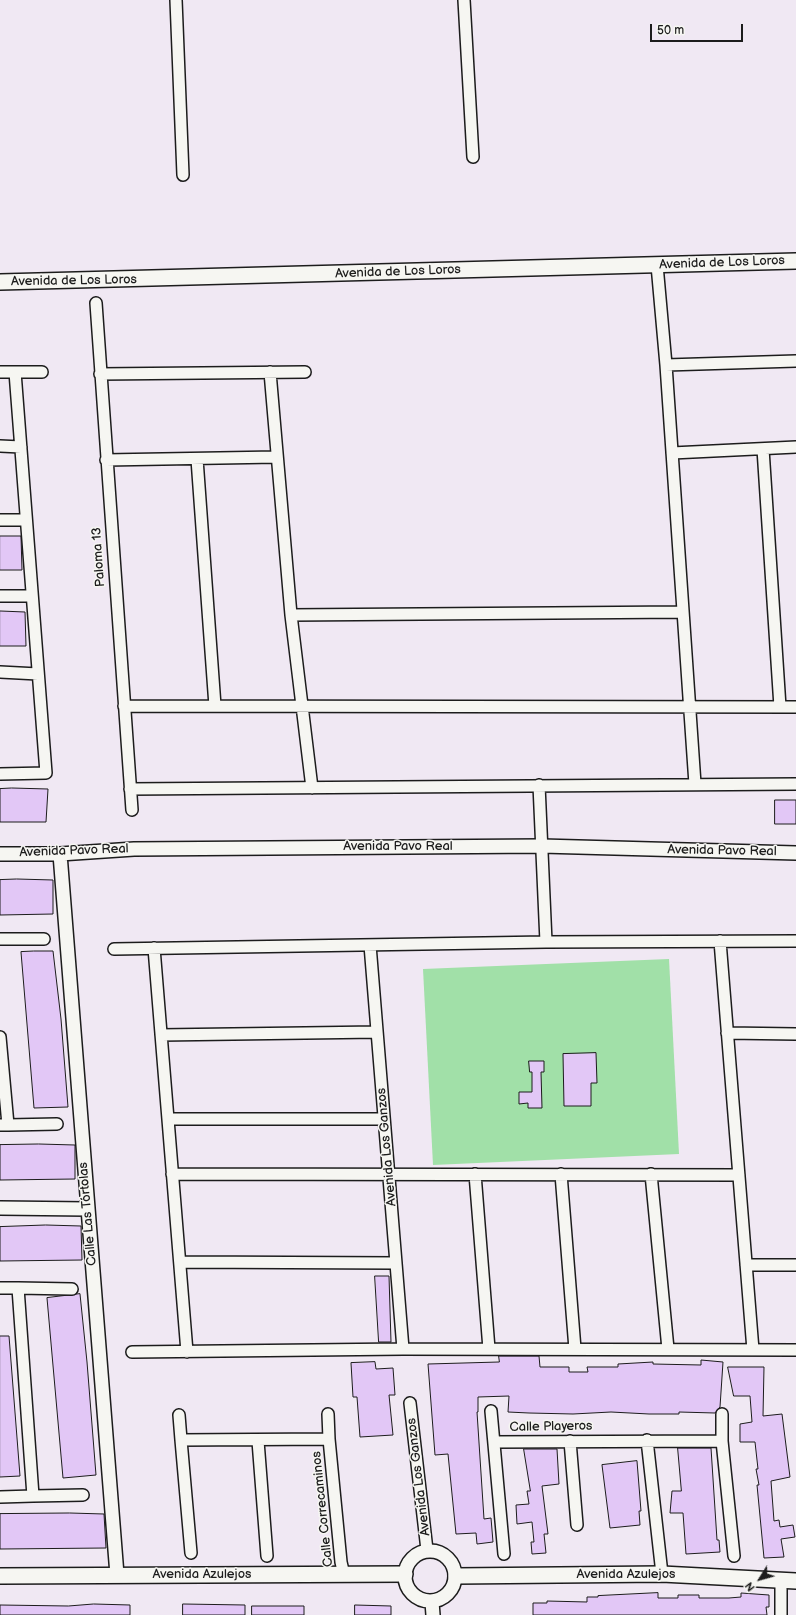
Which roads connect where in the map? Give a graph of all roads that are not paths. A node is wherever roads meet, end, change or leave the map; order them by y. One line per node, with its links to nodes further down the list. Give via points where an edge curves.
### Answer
1 (176, 0): 4 (street)
2 (464, 0): 3 (street)
3 (473, 157)
4 (183, 175)
5 (796, 261): 6 (main road, Avenida de Los Loros)
6 (657, 265): 7 (main road, Avenida de Los Loros); 10 (street)
7 (0, 282)
8 (96, 303): 16 (street, Paloma 13)
9 (796, 361): 10 (street)
10 (666, 365): 21 (street)
11 (0, 372): 12 (street)
12 (15, 372): 13 (street); 18 (street)
13 (42, 372)
14 (270, 372): 15 (street); 16 (street); 22 (street)
15 (305, 372)
16 (100, 374): 24 (street, Paloma 13)
17 (0, 446): 18 (street)
18 (20, 447): 26 (street)
19 (796, 447): 20 (street)
20 (763, 449): 21 (street); 38 (street)
21 (672, 453): 29 (street)
22 (276, 457): 23 (street); 30 (street)
23 (197, 458): 24 (street); 34 (street)
24 (106, 460): 33 (street, Paloma 13)
25 (0, 520): 26 (street)
26 (26, 520): 28 (street)
27 (0, 596): 28 (street)
28 (32, 596): 32 (street)
29 (684, 612): 30 (street); 35 (street)
30 (291, 615): 36 (street)
31 (0, 672): 32 (street)
32 (38, 674): 39 (street, via 46,773)
33 (124, 706): 34 (street); 44 (street, Paloma 13)
34 (215, 706): 36 (street)
35 (691, 706): 36 (street); 38 (street); 40 (street)
36 (302, 707): 43 (street)
37 (796, 707): 38 (street)
38 (780, 708)
39 (0, 774)
40 (695, 784): 41 (street); 42 (street)
41 (796, 784)
42 (539, 785): 43 (street); 46 (street)
43 (312, 788): 44 (street)
44 (130, 789): 45 (street, Paloma 13)
45 (132, 810)
46 (542, 846): 47 (street, Avenida Pavo Real); 49 (street, Avenida Pavo Real, via 134,849); 54 (street)
47 (796, 853)
48 (0, 854): 49 (street, Avenida Pavo Real)
49 (60, 854): 74 (street, Calle Las Tórtolas)
50 (0, 939): 51 (street)
51 (44, 939)
52 (720, 941): 53 (street); 54 (street); 59 (street)
53 (796, 941)
54 (546, 942): 55 (street)
55 (370, 945): 56 (street); 58 (street, Avenida Los Ganzos)
56 (154, 948): 57 (street); 61 (street)
57 (114, 949)
58 (377, 1032): 61 (street); 64 (street, Avenida Los Ganzos)
59 (727, 1033): 60 (street); 72 (street)
60 (796, 1034)
61 (161, 1035): 63 (street)
62 (0, 1037): 66 (street)
63 (168, 1119): 64 (street); 67 (street)
64 (384, 1119): 68 (street, Avenida Los Ganzos)
65 (57, 1124): 66 (street)
66 (4, 1125)
67 (172, 1174): 68 (street); 75 (street)
68 (389, 1174): 69 (street); 76 (street, Avenida Los Ganzos)
69 (475, 1174): 70 (street); 83 (street)
70 (561, 1174): 71 (street); 84 (street)
71 (651, 1174): 72 (street); 85 (street)
72 (739, 1175): 77 (street)
73 (0, 1208): 74 (street)
74 (87, 1209): 113 (street, Calle Las Tórtolas)
75 (180, 1262): 76 (street); 89 (street)
76 (396, 1263): 82 (street, Avenida Los Ganzos)
77 (746, 1265): 78 (street); 86 (street)
78 (796, 1265)
79 (0, 1288): 80 (street)
80 (18, 1288): 81 (street); 103 (street)
81 (72, 1289)
82 (404, 1348): 83 (street); 89 (street)
83 (489, 1349): 84 (street)
84 (575, 1349): 85 (street)
85 (668, 1349): 86 (street)
86 (753, 1350): 87 (street)
87 (796, 1350)
88 (132, 1352): 89 (street)
89 (187, 1352)
90 (410, 1403): 106 (street, Avenida Los Ganzos)
91 (491, 1411): 101 (street)
92 (179, 1414): 96 (street)
93 (328, 1414): 95 (street)
94 (722, 1414): 100 (street)
95 (329, 1439): 98 (street, Calle Correcaminos); 114 (street, Calle Correcaminos)
96 (181, 1440): 98 (street, Calle Correcaminos); 107 (street)
97 (647, 1440): 99 (street, Calle Playeros); 100 (street, Calle Playeros); 112 (street)
98 (258, 1441): 109 (street)
99 (570, 1441): 101 (street, Calle Playeros); 105 (street)
100 (722, 1441): 110 (street)
101 (495, 1442): 108 (street, Calle Playeros)
102 (83, 1495): 103 (street)
103 (33, 1496): 104 (street)
104 (0, 1497)
105 (578, 1525)
106 (427, 1550): 111 (street, via 409,1561); 116 (street, via 444,1554 454,1568)
107 (191, 1553)
108 (504, 1554)
109 (267, 1556)
110 (734, 1556)
111 (405, 1574): 114 (main road, Avenida Azulejos); 119 (street, via 405,1581 412,1594)
112 (662, 1574): 116 (main road, Avenida Azulejos); 117 (main road, Avenida Azulejos)
113 (117, 1575): 114 (main road, Avenida Azulejos); 115 (main road, Avenida Azulejos)
114 (344, 1575)
115 (0, 1576)
116 (456, 1576): 119 (street, via 451,1591)
117 (781, 1581): 118 (main road, Avenida Azulejos); 121 (street)
118 (796, 1581)
119 (432, 1602): 120 (street)
120 (433, 1615)
121 (781, 1615)

